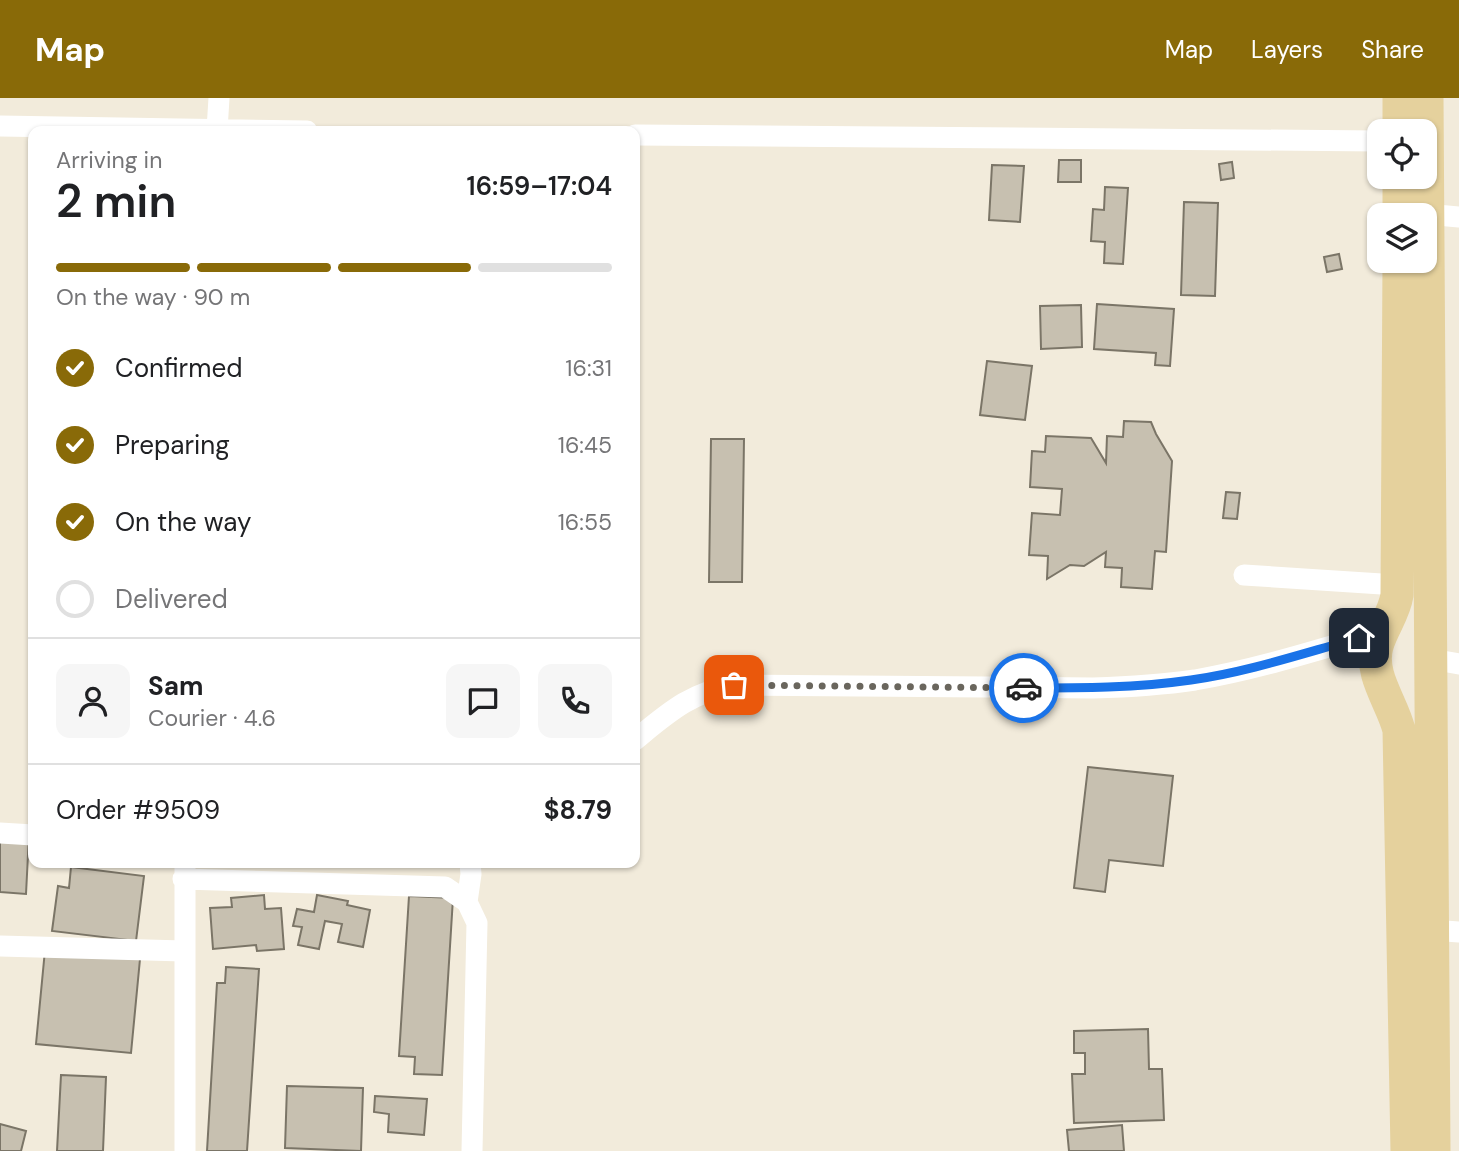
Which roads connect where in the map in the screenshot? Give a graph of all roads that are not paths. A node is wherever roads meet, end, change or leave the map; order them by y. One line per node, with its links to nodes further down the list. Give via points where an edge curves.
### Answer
1 (219, 98): 7 (street)
2 (1399, 98): 4 (main road)
3 (1427, 98): 5 (main road)
4 (1408, 119)
5 (1422, 119)
6 (0, 126): 8 (street)
7 (217, 126)
8 (28, 127)
9 (640, 135): 10 (street)
10 (1367, 141)
11 (1437, 217): 12 (street)
12 (1459, 218)
13 (1399, 273): 16 (main road)
14 (1416, 273): 18 (main road)
15 (1244, 575): 16 (street)
16 (1397, 585): 17 (main road, via 1395,605)
17 (1383, 631): 18 (main road, via 1402,628); 19 (main road, via 1375,656); 20 (street, via 1242,670 1143,686 717,687 685,700)
18 (1438, 661): 19 (main road, via 1410,693); 26 (main road)
19 (1380, 681): 31 (main road, via 1399,730)
20 (640, 736)
21 (0, 834): 22 (street)
22 (28, 835)
23 (475, 868): 25 (street)
24 (184, 871): 25 (street, via 445,887); 28 (street)
25 (467, 902): 30 (street, via 477,923)
26 (1445, 931): 32 (main road)
27 (0, 946): 28 (street)
28 (184, 951): 29 (street)
29 (185, 1151)
30 (472, 1151)
31 (1407, 1151)
32 (1434, 1151)

